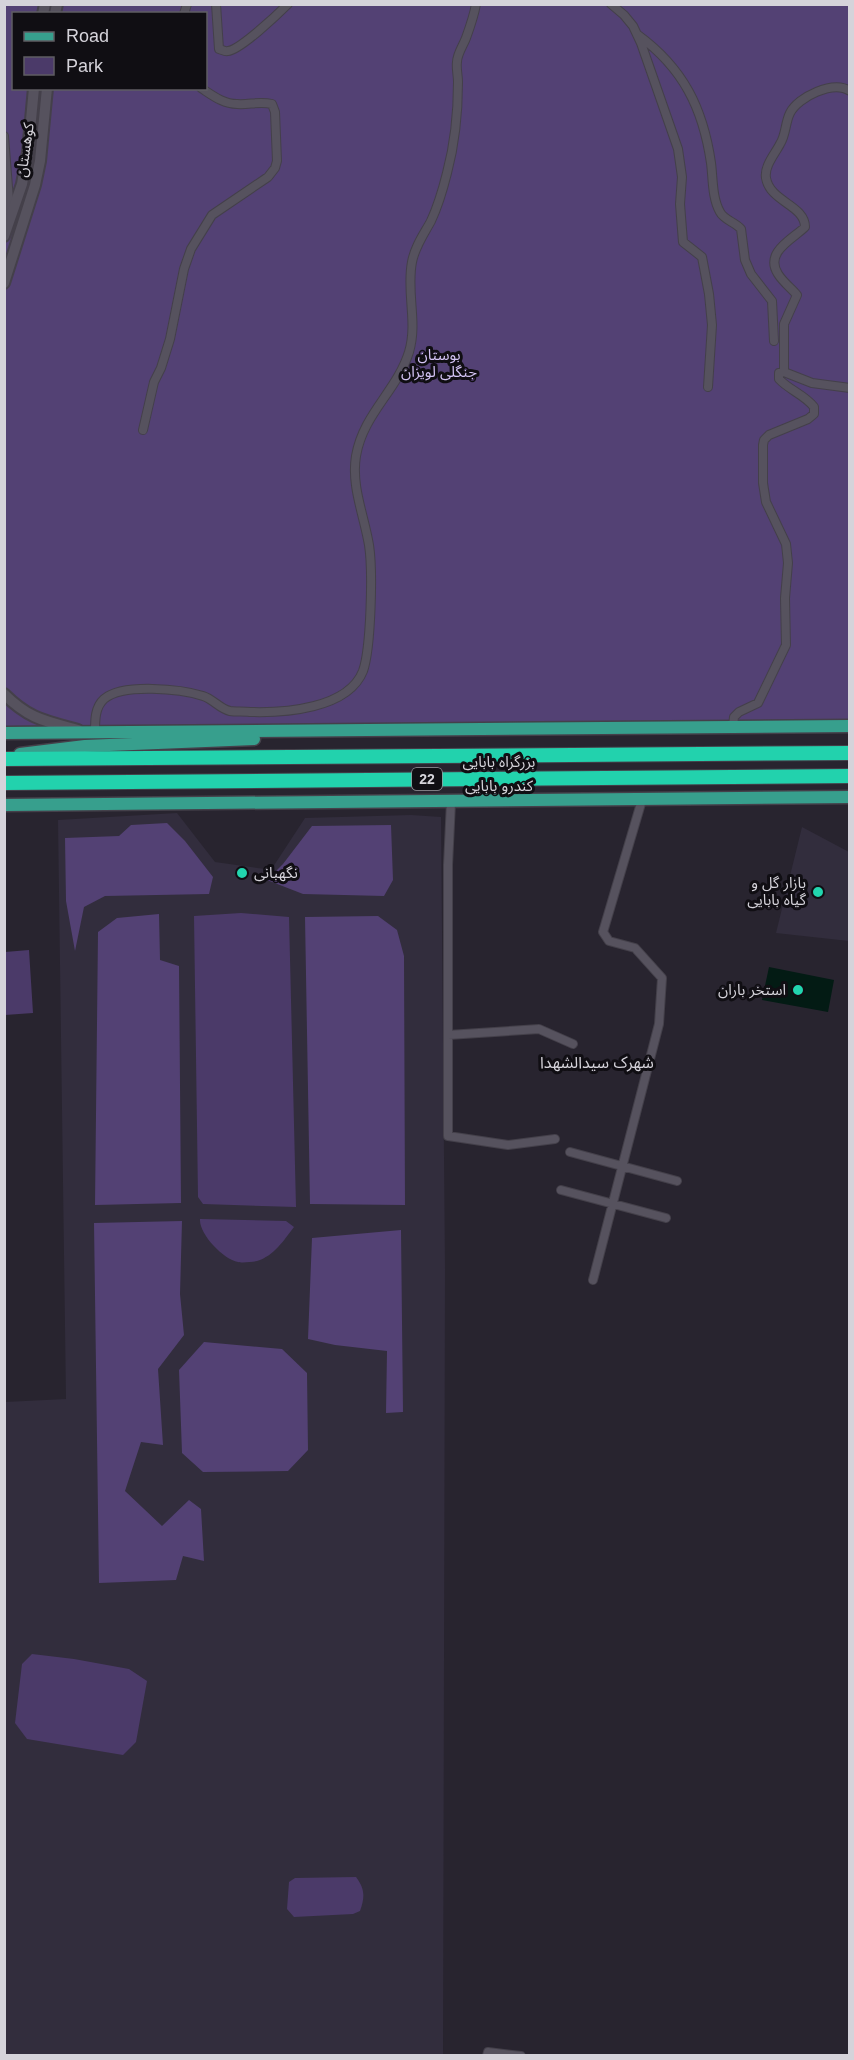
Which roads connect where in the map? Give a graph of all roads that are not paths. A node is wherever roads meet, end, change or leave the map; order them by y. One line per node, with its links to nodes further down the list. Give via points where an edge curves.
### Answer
1 (216, 4): 2 (street, via 219,49 231,51)
2 (288, 4)
3 (476, 4): 23 (street, via 456,59 455,137 448,170 412,263 414,335 396,381 369,418 356,457 354,479 370,558 366,662 360,677 346,693 314,706 275,712 228,711 204,696 152,688 120,691 103,700)
4 (611, 4): 5 (street)
5 (637, 34): 14 (street, via 656,48 696,106 708,145 716,203 724,217 741,229 751,274 772,301); 16 (street, via 678,149 683,242 702,257 712,325)
6 (34, 90): 11 (main road, کوهستان, via 22,184)
7 (47, 90): 13 (main road, کوهستان, via 35,185)
8 (205, 90): 18 (street, via 235,104 272,104 277,161 268,177 212,215 191,249)
9 (849, 91): 15 (street, via 844,87 827,88 796,104 765,174 773,193 797,210 805,221 801,231 780,247 774,260 778,275 797,296 784,324)
10 (4, 136): 11 (street, via 10,194)
11 (7, 218): 12 (main road, کوهستان)
12 (4, 236)
13 (4, 283)
14 (774, 341)
15 (784, 372): 17 (street, via 812,383); 20 (street, via 779,373 779,379 785,386 814,407 814,414 808,419 769,435 763,445 766,502 786,544 786,645 758,703 739,712)
16 (708, 387)
17 (849, 388)
18 (143, 430)
19 (4, 694): 23 (main road, via 37,719)
20 (733, 726): 21 (main road); 22 (main road)
21 (849, 728)
22 (372, 730): 23 (main road); 26 (main road, via 85,746)
23 (89, 732): 24 (main road)
24 (4, 733)
25 (849, 753): 26 (highway, بزرگراه بابایی / 22)
26 (4, 757)
27 (849, 776): 28 (highway, بزرگراه بابایی / 22)
28 (4, 783)
29 (849, 797): 30 (main road, کندرو بابایی)
30 (642, 800): 31 (main road, کندرو بابایی); 37 (street, via 603,932 609,941 635,948 662,978 659,1024)
31 (451, 802): 32 (main road, کندرو بابایی); 33 (street)
32 (4, 805)
33 (448, 1035): 34 (street, via 539,1029); 35 (street, via 448,1136 508,1145)
34 (573, 1044)
35 (555, 1139)
36 (570, 1152): 37 (street)
37 (624, 1166): 38 (street); 40 (street)
38 (677, 1181)
39 (561, 1190): 40 (street)
40 (614, 1204): 41 (street); 42 (street)
41 (666, 1218)
42 (593, 1280)
43 (487, 2055): 44 (street)
44 (521, 2055)

